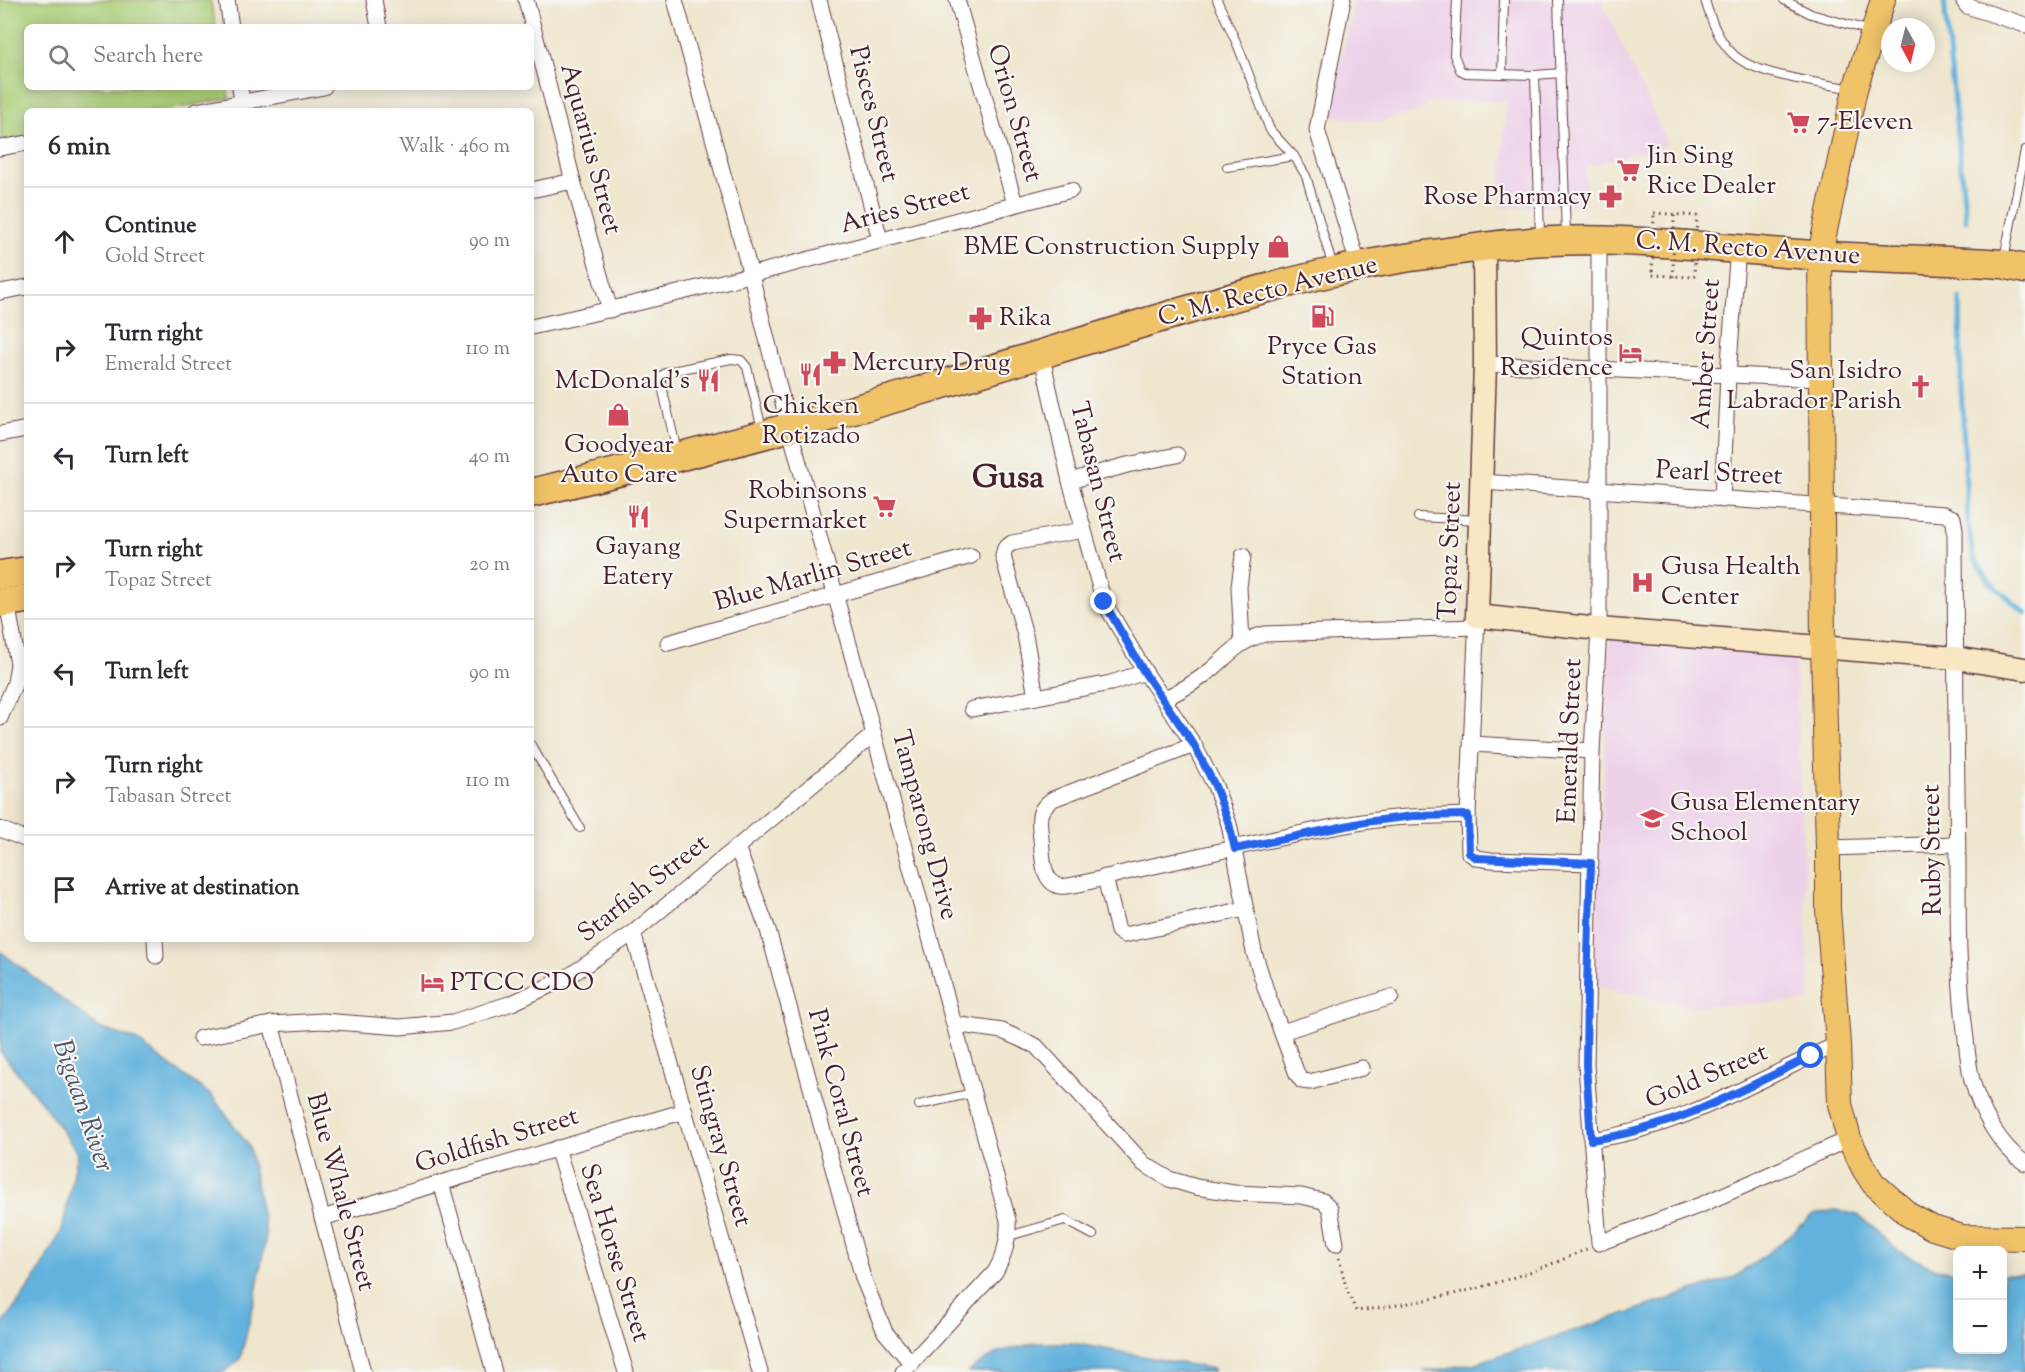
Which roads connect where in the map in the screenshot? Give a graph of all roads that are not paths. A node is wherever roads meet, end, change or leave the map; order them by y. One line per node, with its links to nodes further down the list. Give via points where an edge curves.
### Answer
1 (226, 0): 16 (street)
2 (374, 0): 17 (street)
3 (526, 0): 18 (street, Aquarius Street)
4 (675, 0): 46 (street)
5 (819, 0): 38 (street, Pisces Street)
6 (957, 0): 37 (street, Orion Street)
7 (1217, 0): 32 (lane, via 1270,130)
8 (1343, 0): 45 (street, via 1317,130)
9 (1457, 0): 23 (lane, via 1455,55 1460,70)
10 (1503, 0): 23 (lane)
11 (1558, 0): 22 (lane)
12 (1705, 0): 25 (lane, via 1723,43 1746,63 1770,72)
13 (1784, 0): 20 (lane, via 1811,14)
14 (1883, 0): 20 (main road)
15 (1963, 0): 19 (street, via 1967,6)
16 (230, 24)
17 (378, 24)
18 (530, 24)
19 (2025, 25)
20 (1873, 31): 25 (main road)
21 (535, 50): 34 (street, Aquarius Street)
22 (1562, 73): 24 (lane); 40 (lane, via 1567,221)
23 (1502, 74): 24 (lane)
24 (1535, 75): 40 (lane)
25 (1855, 89): 43 (main road)
26 (293, 90): 27 (street)
27 (241, 95): 28 (street)
28 (204, 108)
29 (24, 144): 30 (street)
30 (0, 148)
31 (2025, 150): 44 (lane)
32 (1294, 156): 33 (lane); 45 (lane)
33 (1227, 167)
34 (573, 181): 35 (street); 49 (street, Aquarius Street)
35 (534, 189)
36 (1071, 190): 37 (street, Aries Street)
37 (1015, 204): 38 (street, Aries Street)
38 (880, 240): 46 (street, Aries Street)
39 (1599, 240): 40 (highway, C. M. Recto Avenue); 42 (highway, C. M. Recto Avenue); 53 (street, Emerald Street)
40 (1553, 241): 41 (highway, C. M. Recto Avenue)
41 (1484, 247): 45 (highway, C. M. Recto Avenue); 52 (street, Topaz Street)
42 (1738, 248): 43 (highway, C. M. Recto Avenue); 54 (street, Amber Street)
43 (1820, 254): 44 (highway, C. M. Recto Avenue); 55 (main road)
44 (2014, 266)
45 (1347, 269): 51 (highway, C. M. Recto Avenue)
46 (751, 275): 49 (street, Aries Street); 57 (street)
47 (24, 288): 48 (street)
48 (0, 292)
49 (610, 310): 50 (street, Aries Street)
50 (534, 326)
51 (1041, 353): 57 (highway, C. M. Recto Avenue); 61 (street, Tabasan Street)
52 (1485, 364): 53 (street); 62 (street, Topaz Street)
53 (1598, 369): 54 (street); 63 (street, Emerald Street)
54 (1728, 375): 55 (street); 65 (street, Amber Street)
55 (1821, 379): 66 (main road)
56 (24, 430): 58 (street)
57 (776, 430): 60 (highway, C. M. Recto Avenue); 60 (lane, via 741,360 667,372 661,376 661,382); 75 (street, Tamparong Drive)
58 (0, 434)
59 (1177, 455): 61 (street)
60 (678, 457): 64 (highway, C. M. Recto Avenue)
61 (1070, 481): 70 (street, Tabasan Street)
62 (1482, 482): 63 (street, Pearl Street); 69 (street, Topaz Street)
63 (1598, 490): 65 (street, Pearl Street); 77 (street, Emerald Street)
64 (534, 492)
65 (1722, 500): 66 (street, Pearl Street)
66 (1822, 504): 68 (street, Pearl Street, via 1944,514); 80 (main road)
67 (1418, 517): 69 (lane)
68 (1953, 518): 81 (street, Ruby Street)
69 (1480, 520): 76 (street, Topaz Street)
70 (1083, 530): 83 (street, Tabasan Street, via 1104,602); 84 (street, via 1012,543 1005,548 1003,556)
71 (971, 556): 75 (street, Blue Marlin Street)
72 (1244, 556): 78 (street, via 1239,587)
73 (24, 575): 74 (highway)
74 (8, 595): 87 (street, via 18,664 15,683)
75 (835, 595): 79 (street, Blue Marlin Street); 88 (street, Tamparong Drive)
76 (1477, 621): 77 (street); 78 (street, via 1265,634); 89 (street, Topaz Street)
77 (1599, 629): 80 (street); 92 (street, Emerald Street)
78 (1242, 642): 85 (street, via 1192,684)
79 (668, 643)
80 (1823, 646): 81 (street); 99 (main road)
81 (1955, 658): 82 (street); 97 (street, Ruby Street)
82 (2025, 669)
83 (1144, 672): 84 (street, via 1111,683); 85 (street, Tabasan Street)
84 (1036, 697): 86 (street)
85 (1163, 699): 90 (street, Tabasan Street)
86 (972, 709)
87 (0, 718)
88 (874, 734): 98 (street, Starfish Street); 109 (street, Tamparong Drive)
89 (1472, 744): 92 (street); 93 (street, Topaz Street)
90 (1194, 745): 100 (street, Tabasan Street, via 1215,786); 102 (street, via 1043,806 1039,818 1046,876 1063,888)
91 (534, 750): 94 (lane)
92 (1592, 751): 101 (street, Emerald Street)
93 (1468, 815): 100 (street, via 1365,822); 101 (street, Topaz Street, via 1468,846 1473,856)
94 (580, 828)
95 (0, 829): 96 (street)
96 (24, 839)
97 (1957, 844): 99 (street); 120 (street, Ruby Street, via 1960,992 1971,1073 1988,1118 2014,1156)
98 (737, 847): 104 (street, Starfish Street); 127 (street, Pink Coral Street, via 768,930 863,1278 885,1332)
99 (1828, 848): 112 (main road, via 1828,909)
100 (1235, 849): 102 (street); 103 (street, Tabasan Street)
101 (1591, 863): 118 (street, Emerald Street, via 1586,1065)
102 (1105, 877): 103 (street, via 1118,931 1124,935)
103 (1245, 909): 110 (street, Tabasan Street, via 1254,952)
104 (633, 933): 108 (street, Starfish Street, via 566,978 512,1003 453,1022 400,1027 323,1021); 116 (street, Stingray Street)
105 (155, 942): 106 (street)
106 (156, 956)
107 (1391, 997): 110 (street)
108 (271, 1024): 111 (street, Starfish Street); 122 (street, Blue Whale Street)
109 (954, 1024): 114 (street, Tamparong Drive); 126 (street, via 1002,1031 1036,1046 1144,1164 1168,1179 1234,1194 1301,1196 1323,1201 1329,1208)
110 (1282, 1032): 113 (street, Tabasan Street, via 1302,1081)
111 (200, 1038)
112 (1838, 1044): 117 (main road, via 1840,1104); 118 (street, Gold Street, via 1671,1122)
113 (1362, 1068)
114 (973, 1093): 115 (lane); 124 (street, Tamparong Drive)
115 (920, 1105)
116 (685, 1111): 119 (street, Goldfish Street); 131 (street, Stingray Street)
117 (1849, 1139): 118 (street, Emerald Street, via 1703,1204 1599,1243); 125 (main road, via 1874,1183 1910,1215 1933,1228 1962,1237)
118 (1591, 1140)
119 (557, 1149): 121 (street, Goldfish Street); 130 (street, Sea Horse Street)
120 (2025, 1163)
121 (441, 1183): 122 (street, Goldfish Street); 129 (street)
122 (322, 1218): 128 (street, Blue Whale Street)
123 (1093, 1235): 124 (lane, via 1065,1220)
124 (1009, 1236): 127 (street, via 1004,1256 994,1272)
125 (2025, 1238)
126 (1336, 1244)
127 (908, 1368)
128 (363, 1372)
129 (494, 1372)
130 (626, 1372)
131 (760, 1372)

